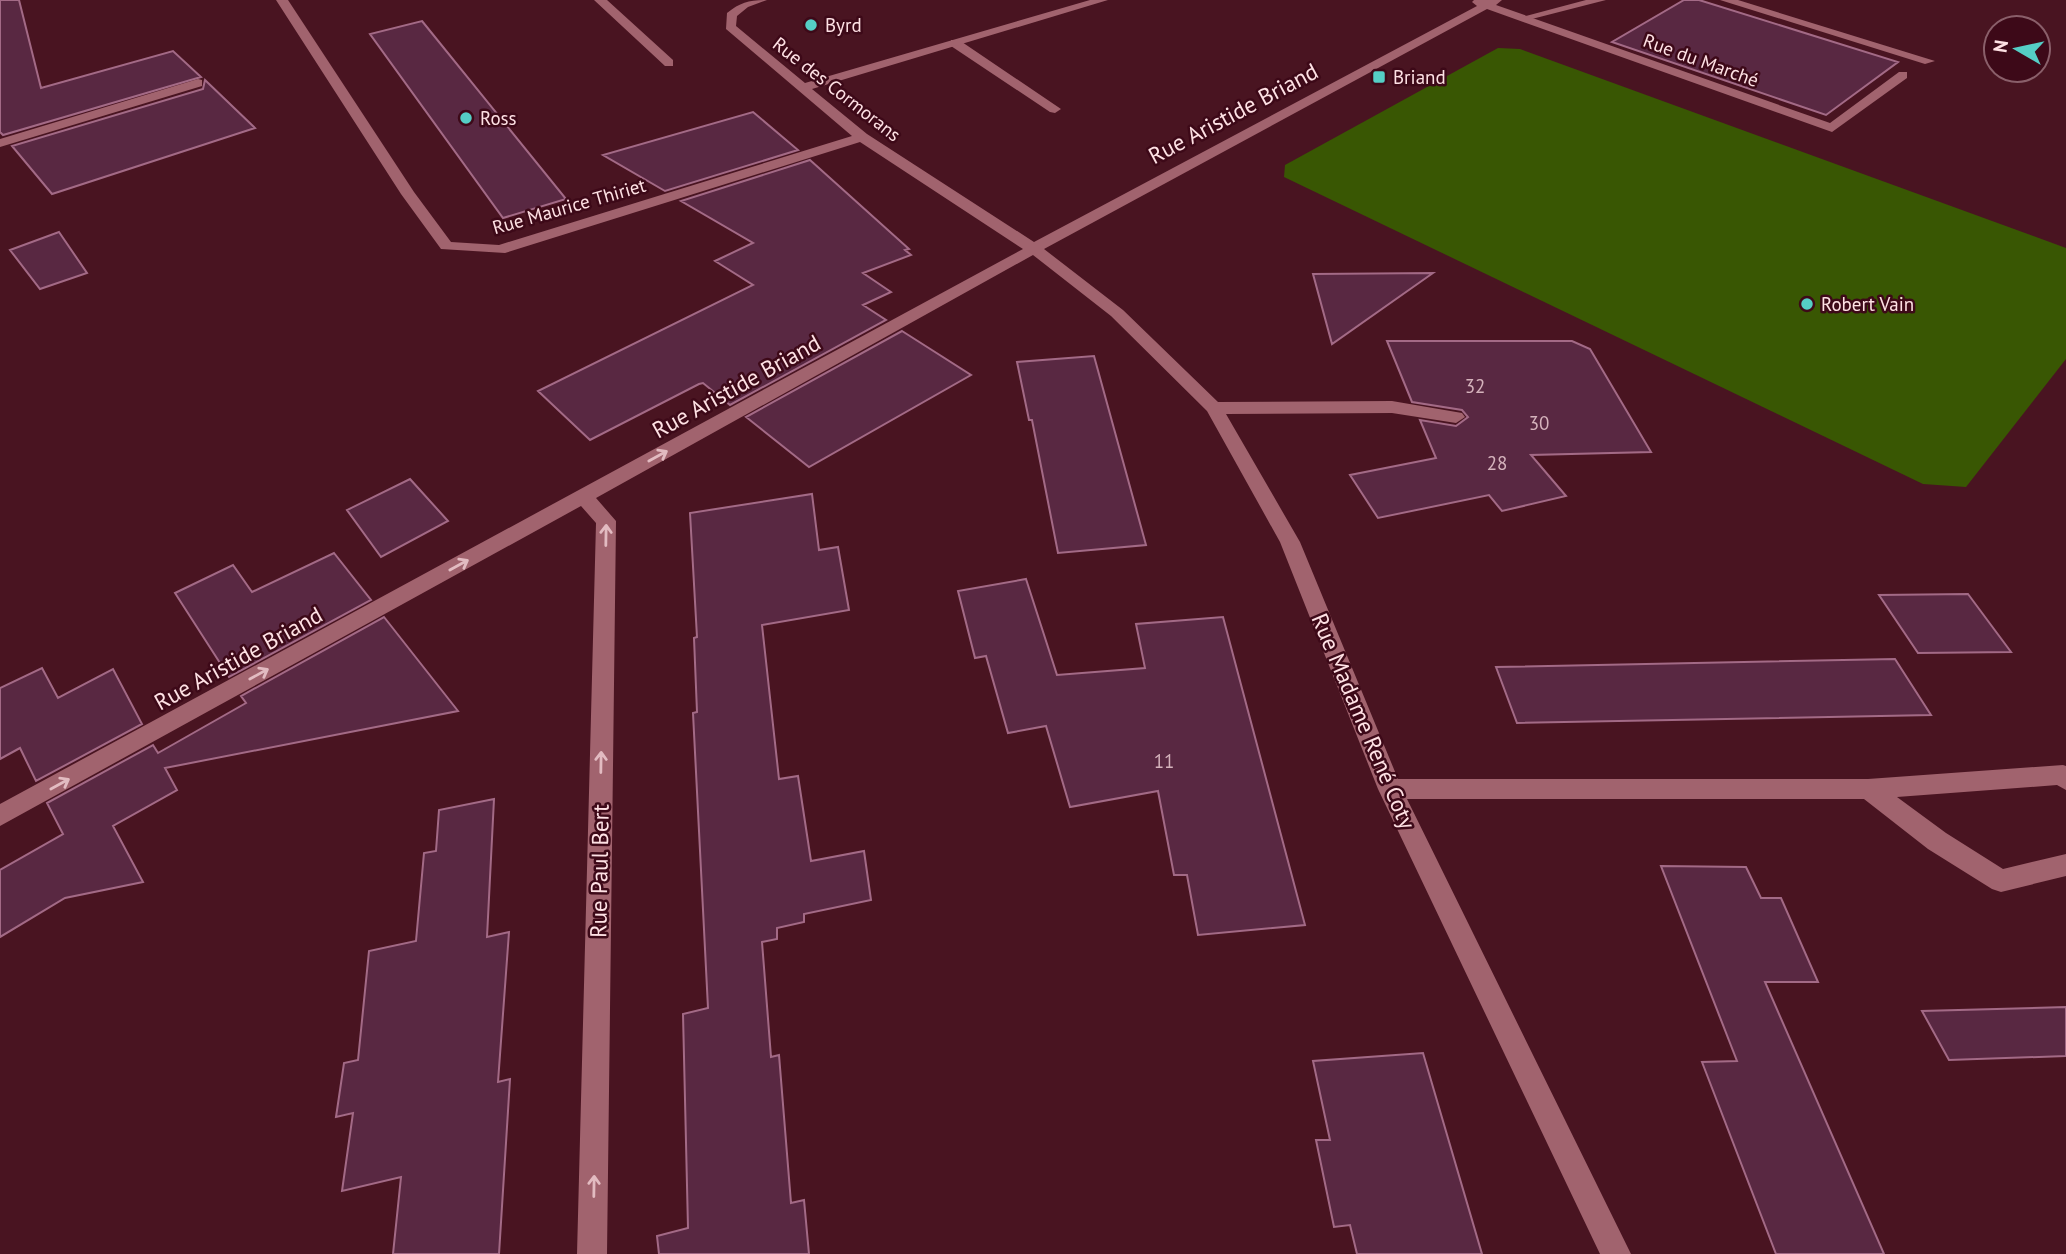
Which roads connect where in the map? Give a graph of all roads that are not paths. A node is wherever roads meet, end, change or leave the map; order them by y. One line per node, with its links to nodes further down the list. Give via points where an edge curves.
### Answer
1 (282, 0): 16 (street, Rue Maurice Thiriet, via 446,246 500,250)
2 (600, 0): 11 (street)
3 (761, 0): 14 (street, Rue des Cormorans, via 731,15 730,27)
4 (1102, 0): 9 (street)
5 (1600, 0): 8 (street)
6 (1726, 0): 10 (street)
7 (1486, 2): 8 (street, Rue du Marché); 18 (street, Rue Aristide Briand)
8 (1524, 18): 12 (street, Rue du Marché, via 1832,128)
9 (955, 43): 14 (street); 15 (street)
10 (1929, 61)
11 (669, 63)
12 (1903, 75)
13 (198, 83): 17 (street)
14 (802, 88): 16 (street, Rue des Cormorans)
15 (1055, 109)
16 (862, 137): 18 (street, Rue des Cormorans)
17 (0, 143)
18 (1033, 249): 19 (street, Rue Madame René Coty, via 1117,313); 21 (street, Rue Aristide Briand, one-way to 18)
19 (1214, 408): 20 (street, via 1392,407); 23 (street, Rue Madame René Coty, via 1290,542)
20 (1455, 416)
21 (584, 497): 25 (street, Rue Aristide Briand, one-way to 21); 27 (street, Rue Paul Bert, one-way to 21, via 606,521)
22 (2066, 779): 24 (street, via 2063,775)
23 (1390, 789): 24 (street); 28 (street, Rue Madame René Coty)
24 (1868, 789): 26 (street, via 1937,841 2001,881)
25 (0, 817)
26 (2066, 865)
27 (592, 1254)
28 (1616, 1254)

